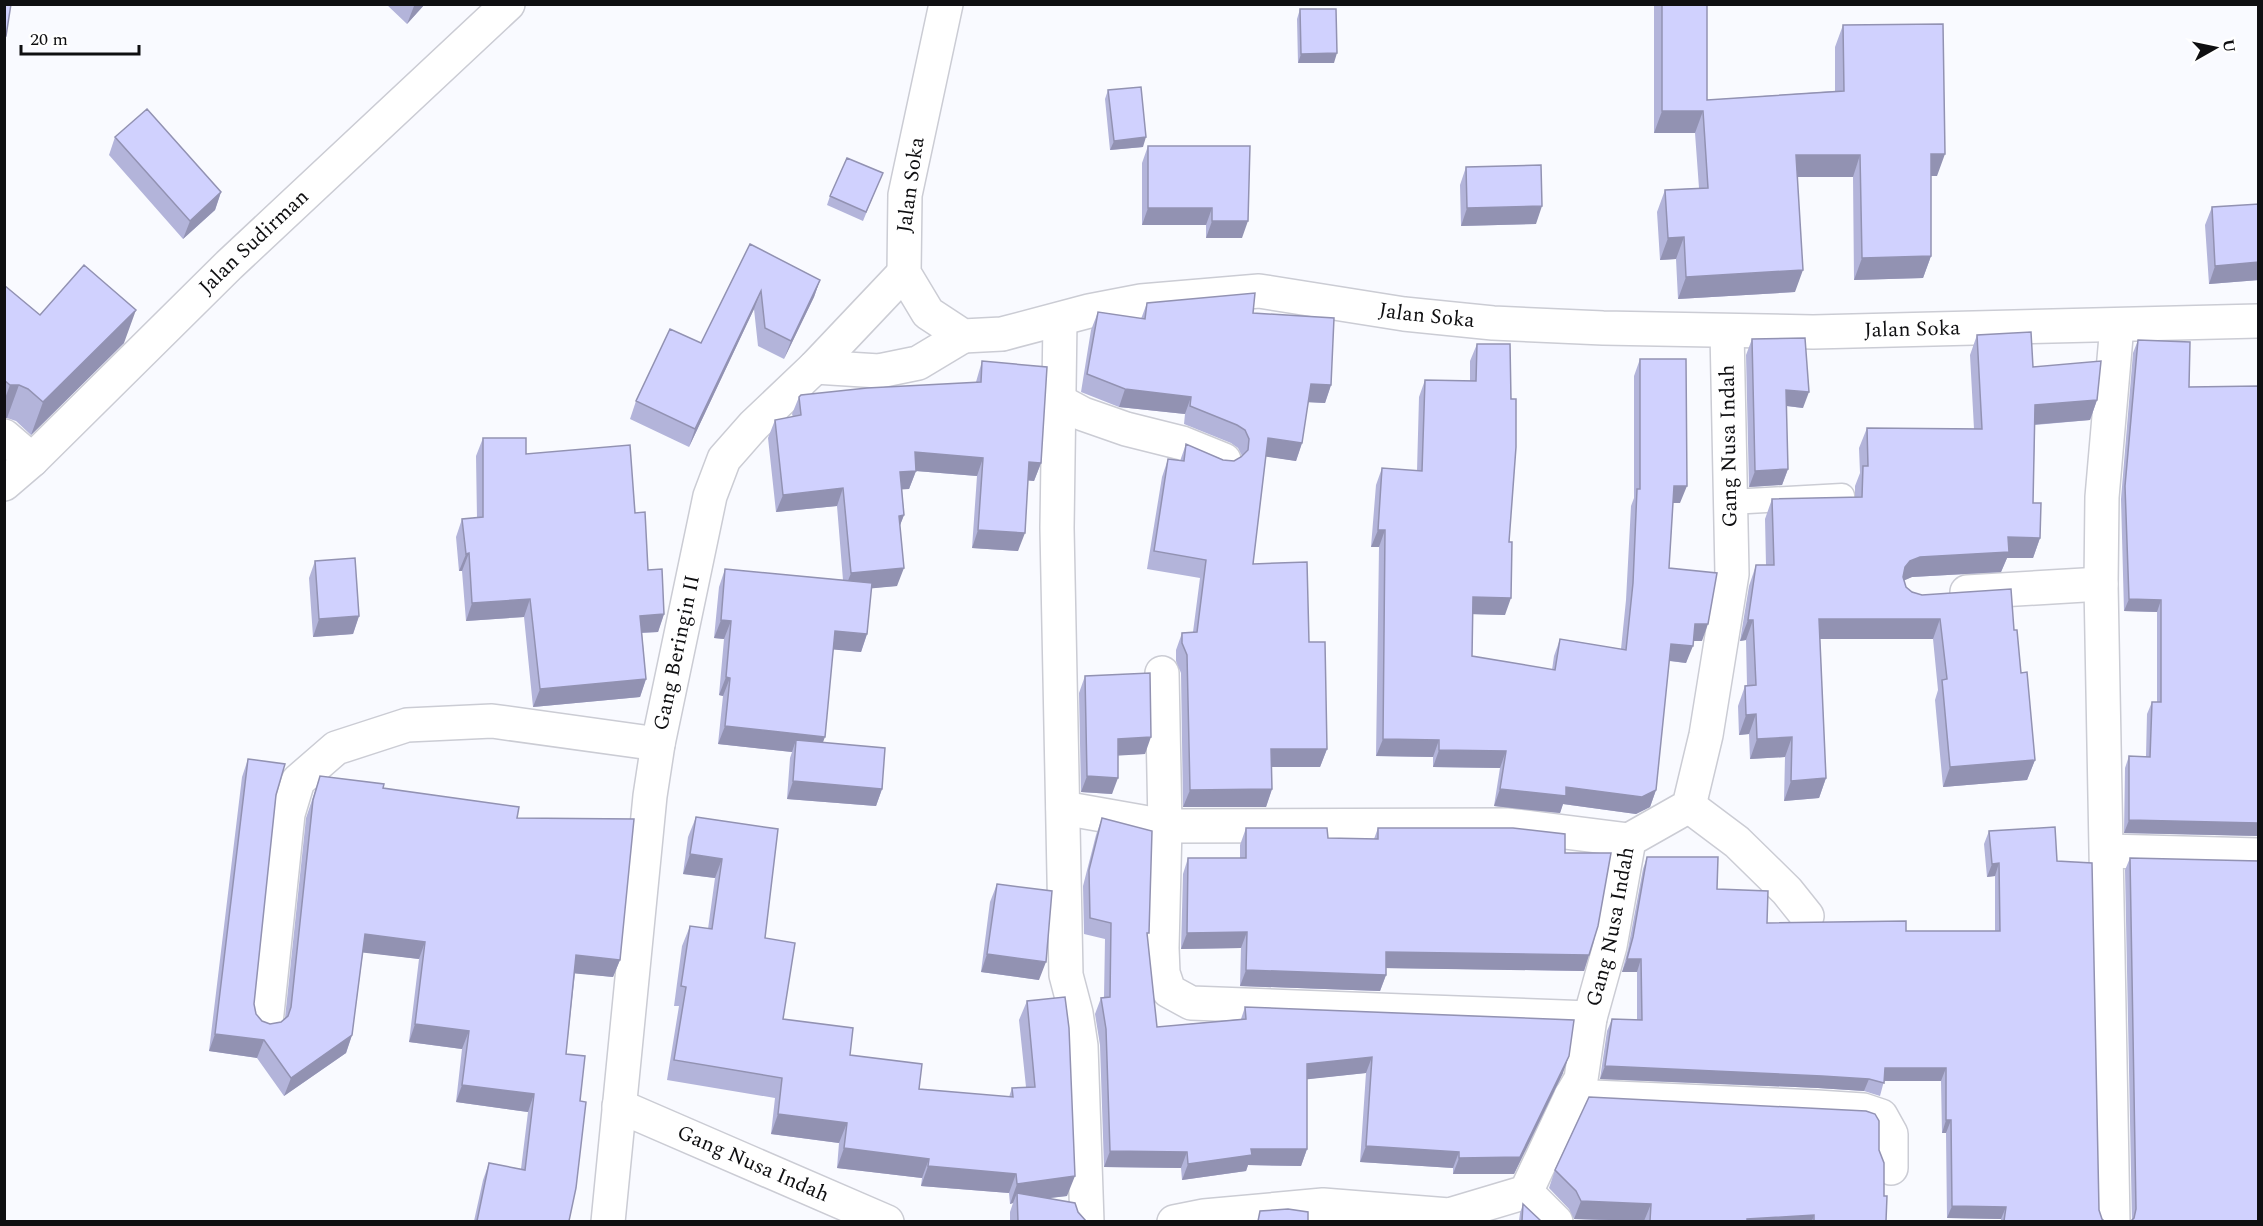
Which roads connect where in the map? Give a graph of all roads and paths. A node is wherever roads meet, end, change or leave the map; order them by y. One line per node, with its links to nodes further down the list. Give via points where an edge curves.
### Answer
1 (508, 4): 12 (street, Jalan Sudirman, via 229,266)
2 (946, 4): 3 (street, Jalan Soka, via 905,195)
3 (904, 273): 8 (street, via 928,313); 9 (street, Gang Beringin II)
4 (1060, 320): 7 (street, Jalan Soka, via 1141,301 1259,291 1404,314 1493,323); 8 (street, Jalan Soka, via 1002,334); 10 (street)
5 (2259, 321): 6 (street, Jalan Soka)
6 (2117, 325): 7 (street, Jalan Soka); 17 (street, via 2102,497)
7 (1727, 331): 16 (street, Gang Nusa Indah)
8 (963, 336): 9 (street, via 918,363 879,371)
9 (815, 367): 20 (street, Gang Beringin II, via 724,459 710,496)
10 (1057, 400): 13 (street, via 1083,414 1182,443); 22 (street)
11 (4, 436): 12 (street)
12 (32, 460): 14 (street, Jalan Sudirman)
13 (1224, 460)
14 (4, 484)
15 (1842, 496): 16 (lane)
16 (1730, 502): 21 (street, Gang Nusa Indah, via 1731,574 1706,735)
17 (2101, 584): 18 (street); 25 (street)
18 (1937, 594)
19 (1162, 673): 23 (street)
20 (658, 744): 29 (street, via 492,721 407,725 336,748 298,781 288,814); 31 (street, Gang Beringin II)
21 (1689, 806): 24 (street, Gang Nusa Indah); 27 (street, via 1737,842)
22 (1063, 808): 23 (street); 37 (street, via 1066,975 1081,1047)
23 (1165, 826): 24 (street, via 1508,825); 28 (street, via 1163,973 1169,992 1191,1003)
24 (1629, 840): 28 (street, Gang Nusa Indah, via 1610,946)
25 (2107, 851): 26 (street); 40 (street)
26 (2259, 855)
27 (1807, 916)
28 (1590, 1018): 30 (street, Gang Nusa Indah, via 1581,1079)
29 (266, 1023)
30 (1571, 1096): 32 (street, via 1863,1110 1881,1116 1891,1134); 33 (street, Gang Nusa Indah)
31 (619, 1106): 35 (street, Gang Beringin II); 36 (street, Gang Nusa Indah)
32 (1891, 1168)
33 (1526, 1192): 34 (street); 39 (street)
34 (1448, 1218): 38 (street, via 1323,1205)
35 (608, 1221)
36 (888, 1221)
37 (1087, 1221)
38 (1174, 1221)
39 (1556, 1221)
40 (2113, 1221)

